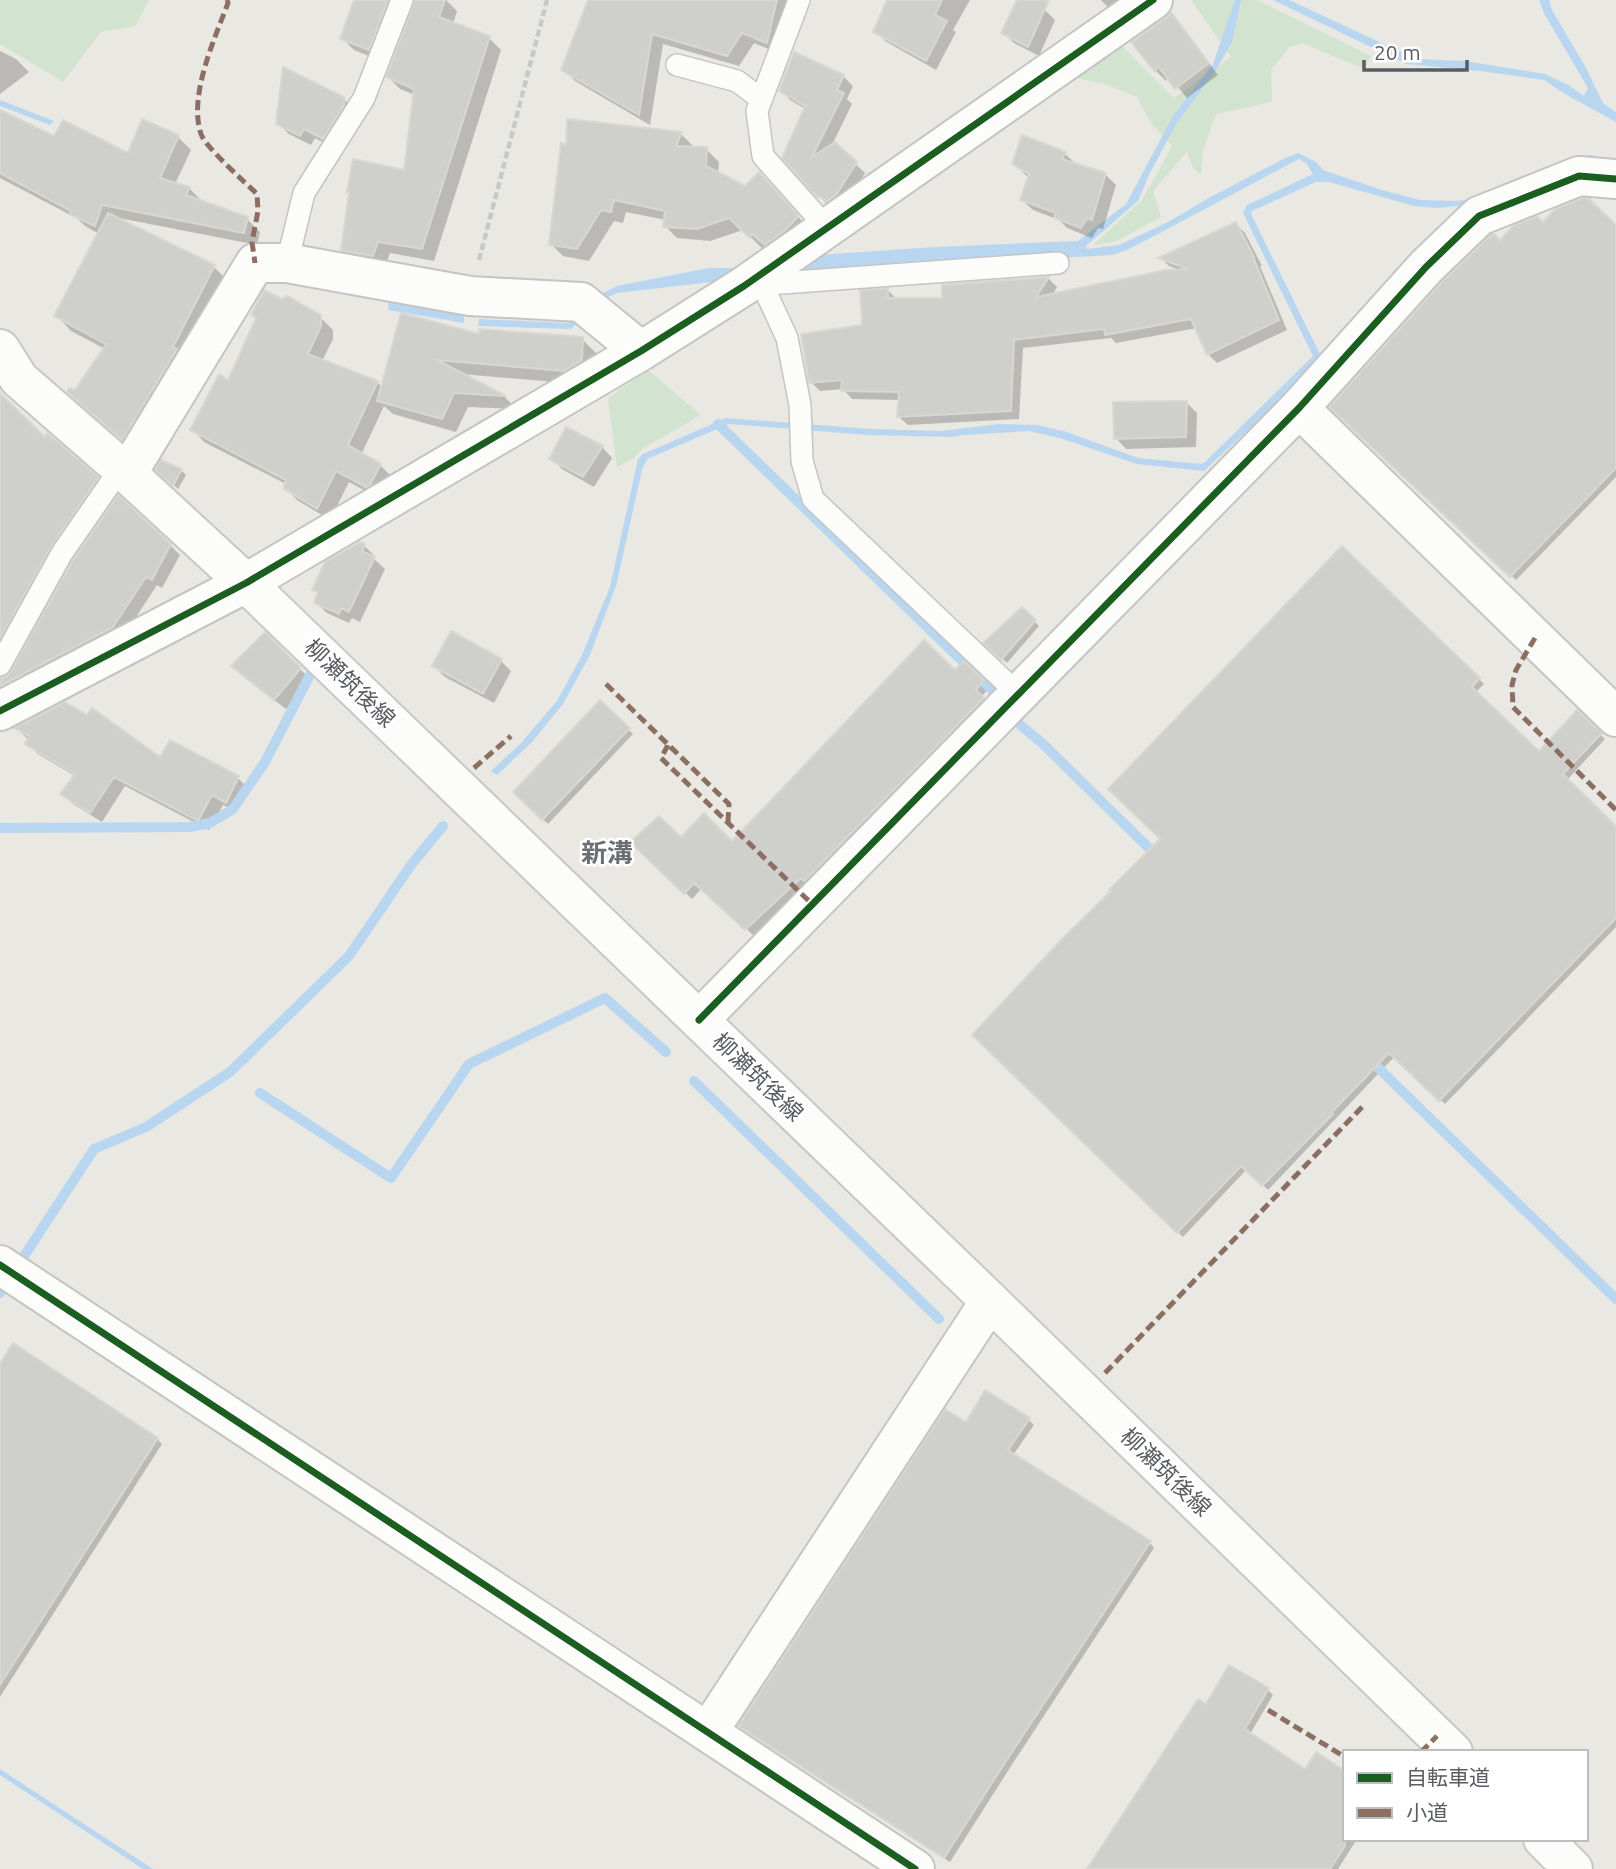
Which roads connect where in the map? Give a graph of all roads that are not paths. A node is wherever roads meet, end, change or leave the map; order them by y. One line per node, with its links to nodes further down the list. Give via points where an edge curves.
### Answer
1 (402, 0): 8 (lane, via 364,98 304,193)
2 (799, 0): 5 (lane)
3 (1153, 0): 7 (street)
4 (677, 65): 5 (lane, via 737,81)
5 (761, 99): 7 (lane, via 757,111 762,156)
6 (1616, 179): 13 (street, via 1579,176 1479,216 1426,267)
7 (827, 228): 10 (street)
8 (287, 263): 11 (street, via 470,296 581,302); 14 (street, via 255,263)
9 (1058, 263): 10 (lane)
10 (753, 285): 11 (street); 17 (lane, via 787,338 800,405 802,461 813,499)
11 (641, 351): 15 (street)
12 (6, 369): 14 (street, 柳瀬筑後線)
13 (1298, 408): 17 (street); 19 (street)
14 (124, 471): 15 (street, 柳瀬筑後線); 16 (lane, via 62,553)
15 (246, 583): 18 (street); 20 (street, 柳瀬筑後線)
16 (0, 664)
17 (1018, 694): 20 (street)
18 (0, 711)
19 (1616, 717)
20 (699, 1020): 22 (street, 柳瀬筑後線)
21 (0, 1265): 23 (street)
22 (990, 1301): 23 (street); 24 (street, 柳瀬筑後線)
23 (708, 1732): 26 (street)
24 (1451, 1750)
25 (1545, 1841): 27 (street)
26 (915, 1869)
27 (1573, 1869)

